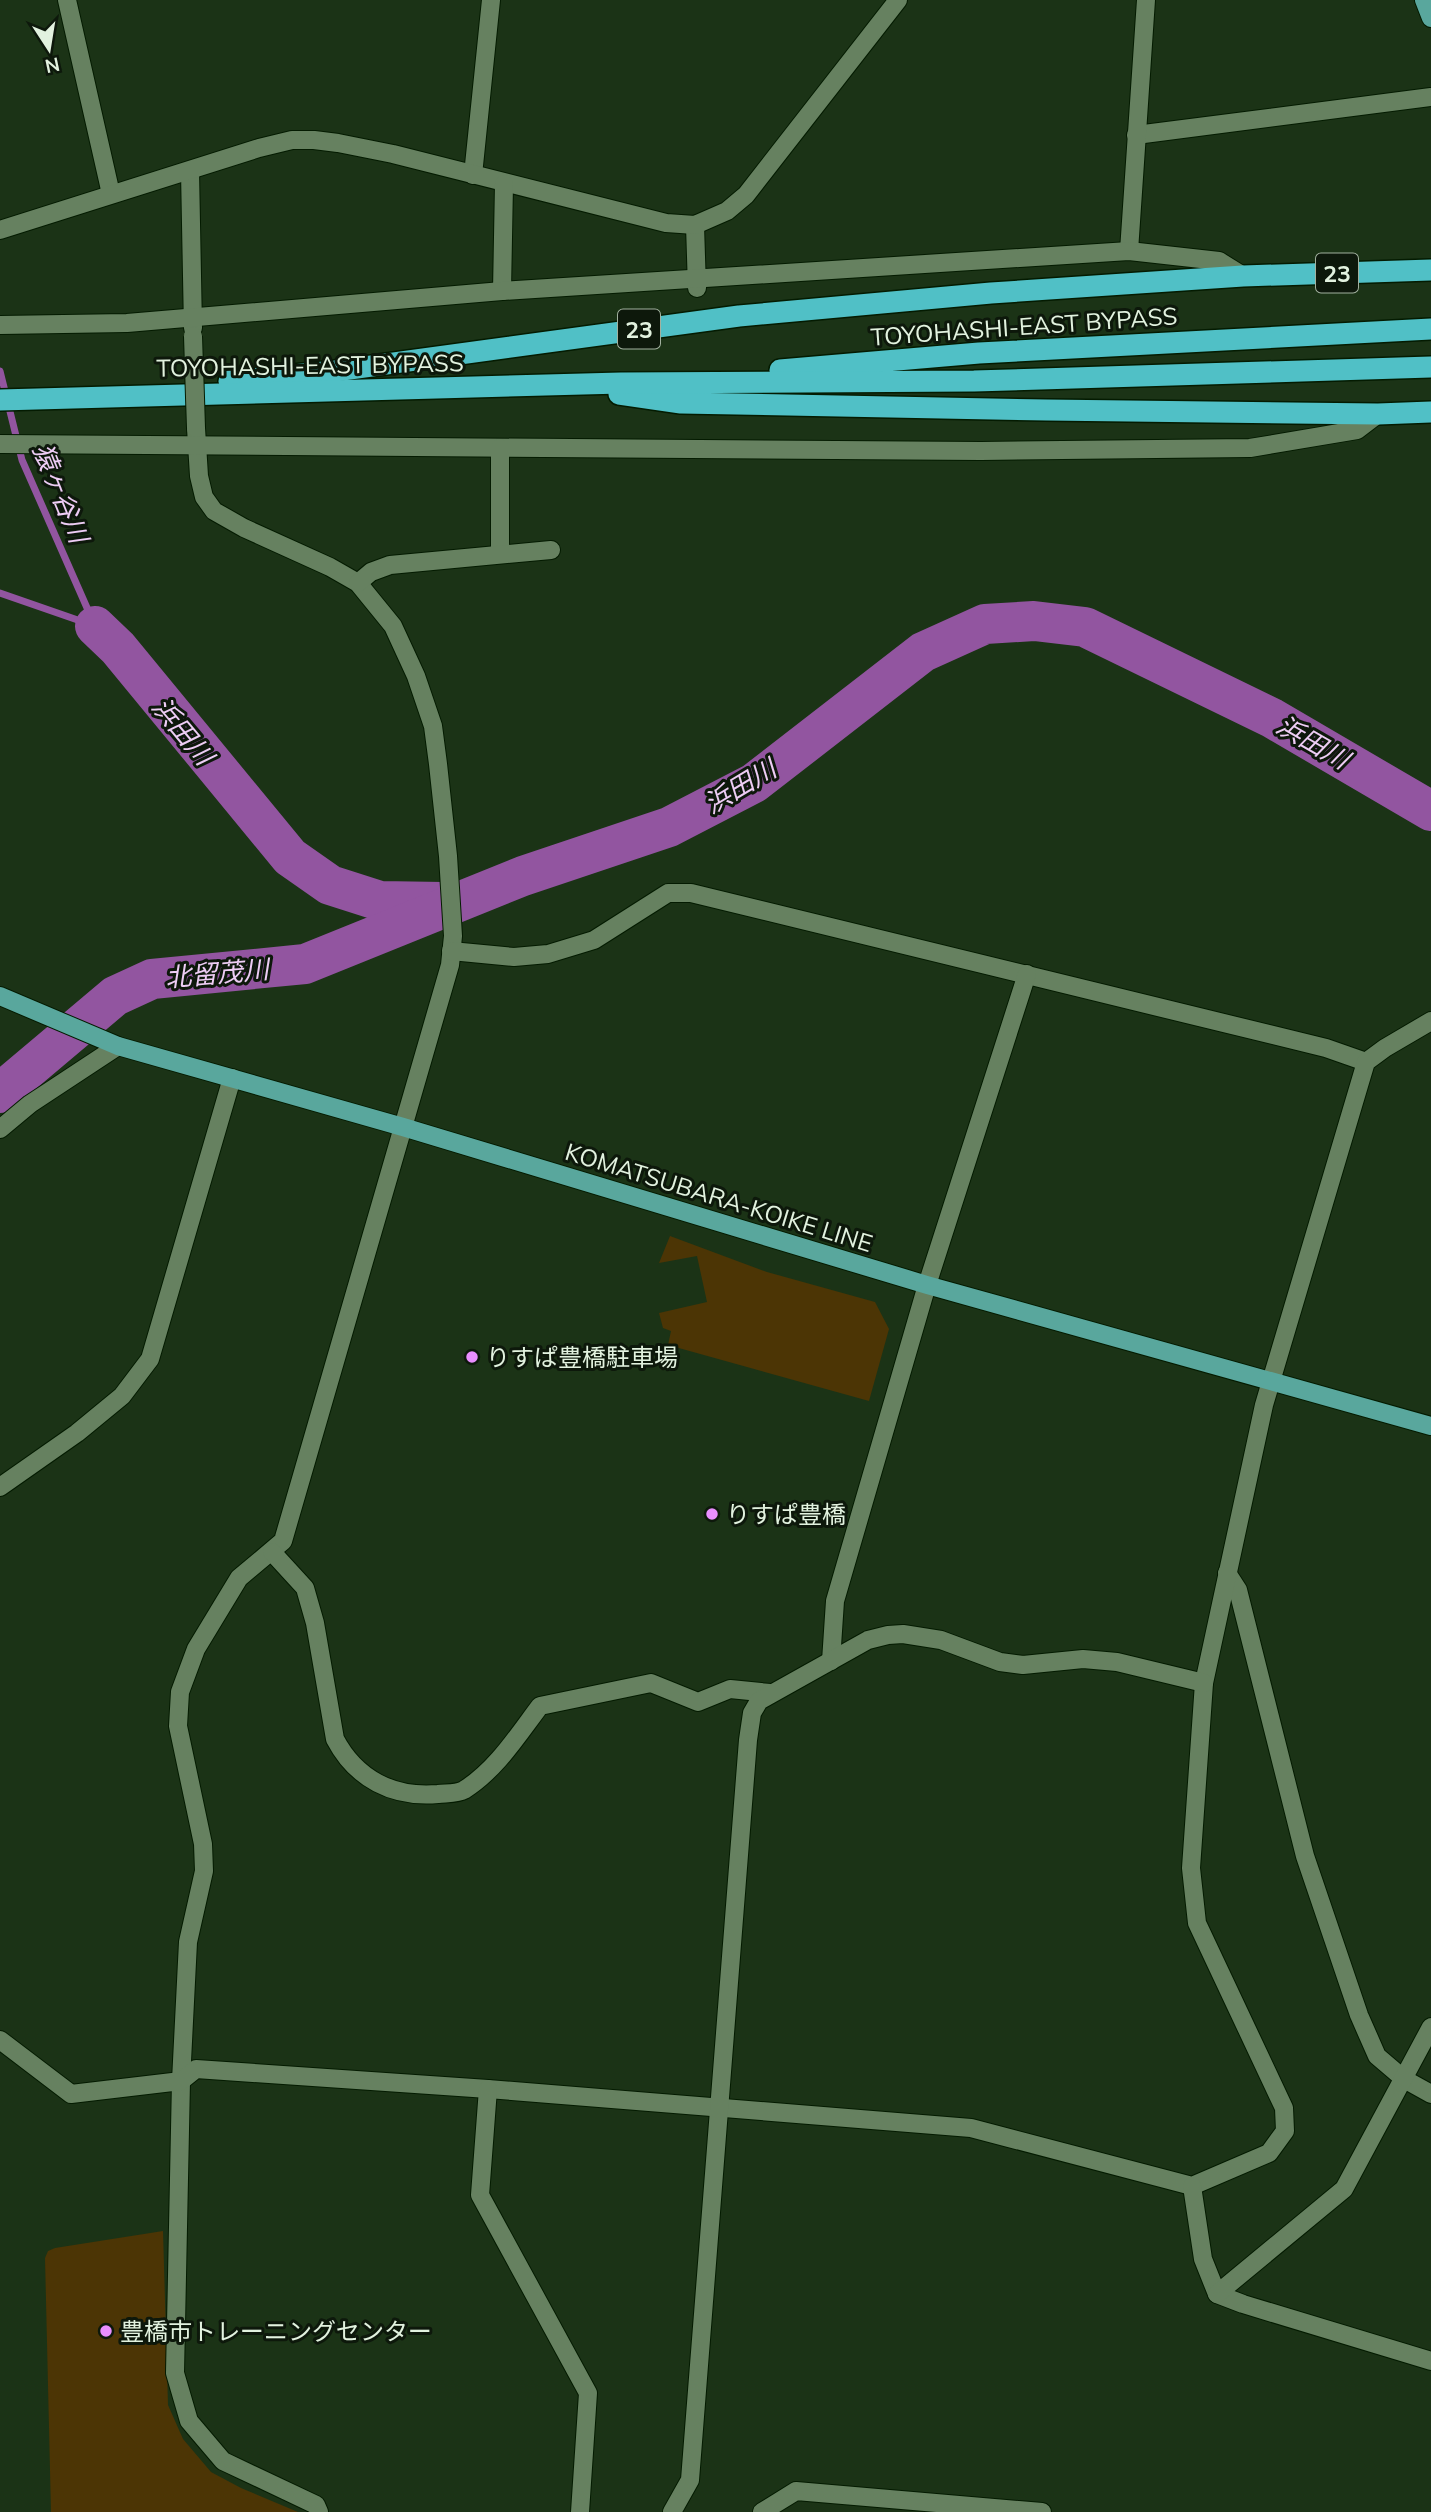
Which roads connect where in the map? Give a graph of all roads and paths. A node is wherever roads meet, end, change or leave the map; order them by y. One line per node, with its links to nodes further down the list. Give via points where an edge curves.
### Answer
1 (67, 0): 12 (street)
2 (491, 0): 10 (street)
3 (898, 0): 13 (street, via 746,195 727,211)
4 (1146, 0): 8 (street)
5 (1424, 0): 6 (main road)
6 (1431, 18)
7 (1431, 97): 8 (street)
8 (1136, 135): 15 (street)
9 (190, 171): 10 (street, via 260,148 314,140); 12 (street); 20 (street)
10 (473, 175): 11 (street)
11 (504, 184): 13 (street, via 666,223); 19 (street)
12 (111, 194): 14 (street)
13 (695, 225): 18 (street)
14 (0, 230)
15 (1129, 251): 17 (street, via 1219,261); 18 (street)
16 (1431, 270): 17 (highway, 23)
17 (1244, 276): 26 (highway, 23, via 739,316 335,371)
18 (697, 282): 19 (street)
19 (502, 291): 20 (street)
20 (193, 317): 21 (street); 30 (street, bridge)
21 (5, 325)
22 (1431, 329): 24 (highway, TOYOHASHI-EAST BYPASS / 23, via 979,353)
23 (1431, 366): 24 (highway, TOYOHASHI-EAST BYPASS / 23, via 974,381)
24 (621, 383): 25 (highway, TOYOHASHI-EAST BYPASS / 23)
25 (554, 386): 26 (highway, TOYOHASHI-EAST BYPASS / 23); 29 (highway, 23, via 681,403)
26 (35, 398): 27 (highway, TOYOHASHI-EAST BYPASS / 23)
27 (0, 400)
28 (1431, 412): 29 (highway, 23)
29 (1378, 414): 32 (street, via 1357,430 1250,448 981,451 701,440)
30 (197, 438): 31 (street); 32 (street); 35 (street, via 199,476 204,497 214,511)
31 (0, 444)
32 (500, 448): 34 (street)
33 (551, 550): 34 (street)
34 (500, 554): 35 (street, via 390,565)
35 (358, 583): 36 (street, via 393,626 433,726 448,856)
36 (452, 944): 37 (street, via 514,957 548,954 594,940 668,893 691,892); 43 (street)
37 (1027, 974): 41 (street, via 1326,1048); 45 (street)
38 (0, 996): 40 (main road, KOMATSUBARA-KOIKE LINE)
39 (1431, 1021): 41 (street)
40 (112, 1043): 42 (main road, KOMATSUBARA-KOIKE LINE); 44 (street)
41 (1366, 1062): 46 (street)
42 (232, 1078): 43 (main road, KOMATSUBARA-KOIKE LINE); 48 (street, via 150,1359 122,1396)
43 (403, 1127): 45 (main road, KOMATSUBARA-KOIKE LINE); 49 (street, via 283,1541)
44 (0, 1129)
45 (927, 1284): 46 (main road, KOMATSUBARA-KOIKE LINE); 51 (street, via 835,1601)
46 (1273, 1380): 47 (main road, KOMATSUBARA-KOIKE LINE); 50 (street)
47 (1431, 1426)
48 (0, 1487)
49 (272, 1552): 53 (street, via 305,1588 335,1739 362,1775 389,1789 418,1796 462,1792 496,1763 540,1706 651,1683 698,1702 730,1689); 57 (street, via 239,1578 196,1649 180,1692 178,1726 204,1844 204,1871 188,1942)
50 (1227, 1573): 52 (street); 56 (street, via 1238,1590 1305,1856 1359,2015 1377,2056)
51 (831, 1661): 52 (street, via 868,1640 903,1634 941,1640 1000,1662 1118,1662); 53 (street)
52 (1204, 1683): 61 (street, via 1191,1868 1196,1923 1284,2108 1285,2131 1269,2153)
53 (770, 1693): 60 (street, via 752,1713 748,1740)
54 (1431, 2027): 56 (street)
55 (0, 2040): 57 (street, via 71,2094)
56 (1404, 2079): 59 (street); 62 (street, via 1344,2189)
57 (181, 2081): 58 (street, via 196,2069); 64 (street, via 175,2373 189,2421 223,2460 316,2505)
58 (488, 2089): 60 (street); 65 (street, via 480,2195 589,2393)
59 (1431, 2094)
60 (720, 2109): 61 (street, via 971,2128); 66 (street, via 690,2480)
61 (1192, 2186): 62 (street, via 1203,2259)
62 (1217, 2294): 63 (street)
63 (1431, 2361)
64 (319, 2512)
65 (580, 2512)
66 (672, 2512)
67 (762, 2512): 68 (street, via 796,2491)
68 (1042, 2512)

